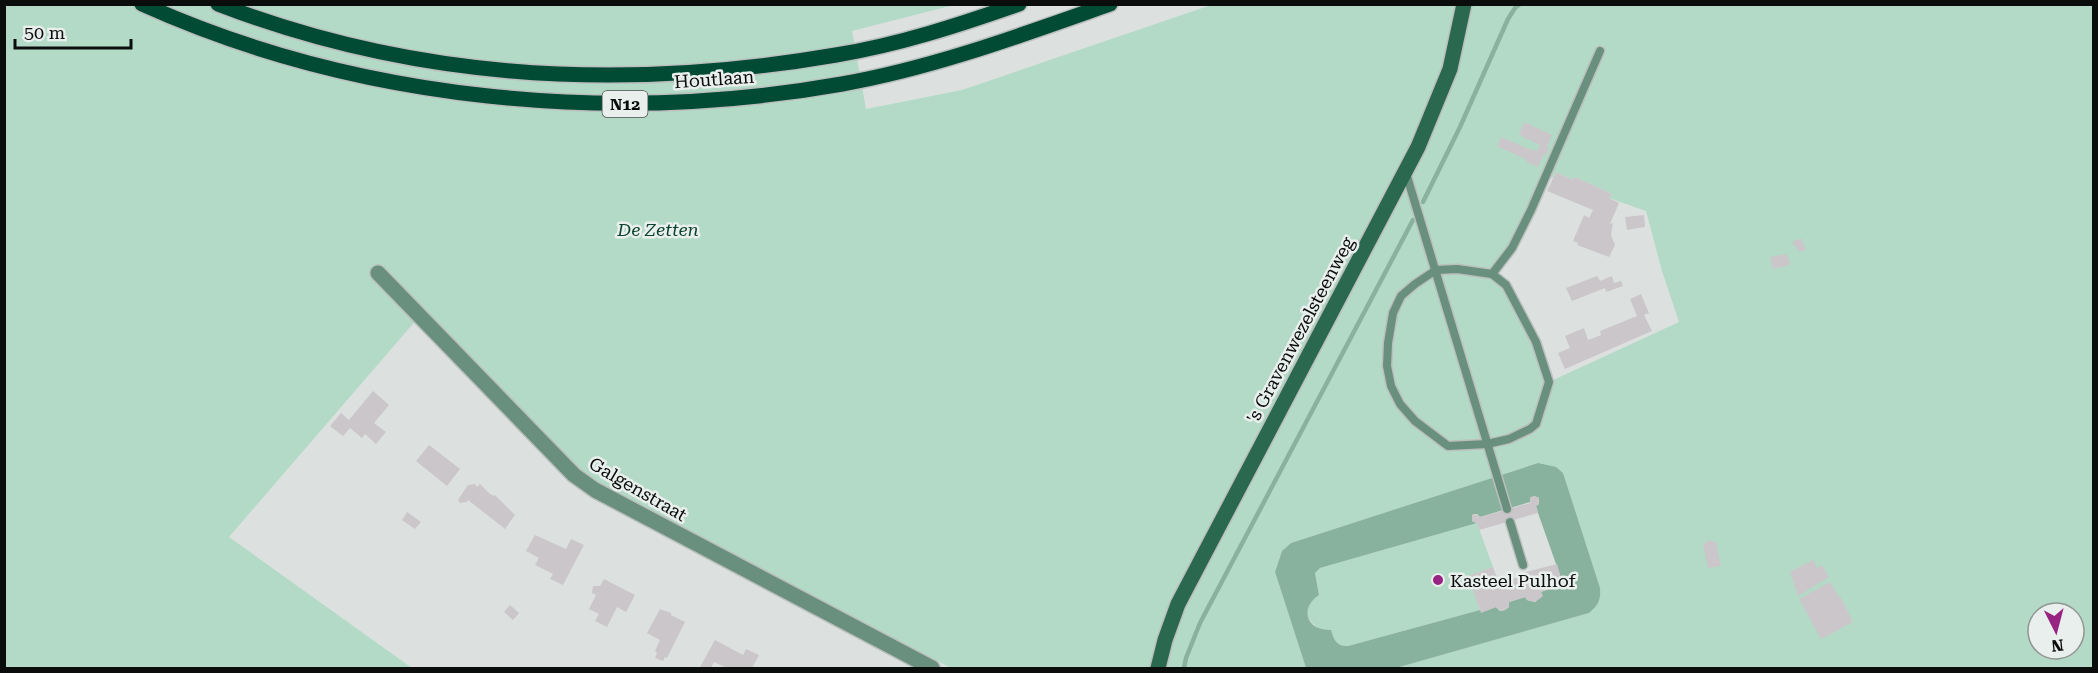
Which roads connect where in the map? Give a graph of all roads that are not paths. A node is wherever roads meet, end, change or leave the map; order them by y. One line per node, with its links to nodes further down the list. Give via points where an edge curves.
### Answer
1 (142, 4): 4 (main road, Houtlaan / N12, via 252,45 386,80 497,97 624,104 760,96 842,84 946,59)
2 (218, 4): 3 (main road, Houtlaan / N12, via 338,42 441,64 501,71 623,76 693,73 837,55 900,41)
3 (1019, 4)
4 (1110, 4)
5 (1464, 4): 7 (street, 's Gravenwezelsteenweg, via 1450,69)
6 (1600, 51): 10 (lane, via 1531,210 1512,248)
7 (1405, 172): 8 (lane); 16 (street, 's Gravenwezelsteenweg, via 1178,604)
8 (1436, 270): 10 (lane); 11 (lane); 11 (lane, via 1401,296 1393,313 1388,354 1391,386 1406,413 1448,446)
9 (378, 273): 15 (street, Galgenstraat, via 581,480)
10 (1492, 274): 11 (lane, via 1506,285 1527,323 1549,382 1536,424 1523,433)
11 (1487, 444): 12 (lane)
12 (1507, 509)
13 (1510, 522): 14 (lane)
14 (1523, 565)
15 (932, 669)
16 (1158, 669)

